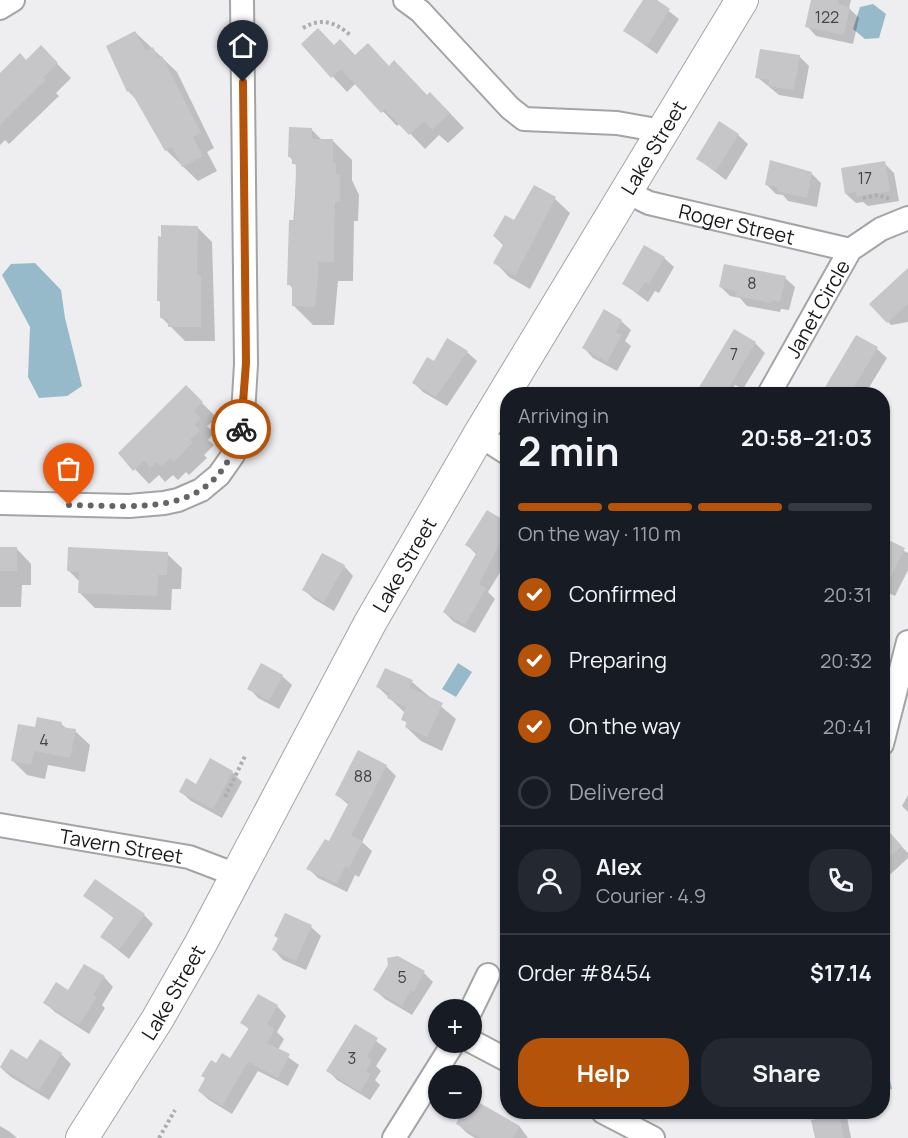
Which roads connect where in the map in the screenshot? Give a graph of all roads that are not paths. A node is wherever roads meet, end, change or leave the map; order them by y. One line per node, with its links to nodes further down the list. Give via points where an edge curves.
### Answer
1 (13, 0): 5 (street)
2 (242, 0): 15 (street, via 246,363 242,423 229,462 207,486 171,502 129,506)
3 (405, 0): 6 (street, via 524,118 617,123)
4 (742, 0): 6 (street, Lake Street)
5 (0, 8)
6 (662, 131): 7 (street, Lake Street)
7 (625, 190): 9 (street, Roger Street, via 649,203); 10 (street, Lake Street)
8 (908, 219): 9 (street, Janet Circle, via 881,229)
9 (850, 250): 11 (street, Janet Circle)
10 (510, 387)
11 (773, 387)
12 (500, 403): 13 (street, Lake Street)
13 (479, 435): 14 (street); 19 (street, Lake Street, via 370,623)
14 (500, 448)
15 (0, 503)
16 (908, 642): 17 (street)
17 (890, 713)
18 (0, 825): 19 (street, Tavern Street, via 189,857)
19 (239, 876): 26 (street, Lake Street, via 157,1020)
20 (488, 975): 21 (street)
21 (476, 999)
22 (482, 1047): 24 (street)
23 (447, 1053): 27 (street)
24 (500, 1056)
25 (616, 1119): 28 (street)
26 (82, 1138)
27 (394, 1138)
28 (653, 1138)

